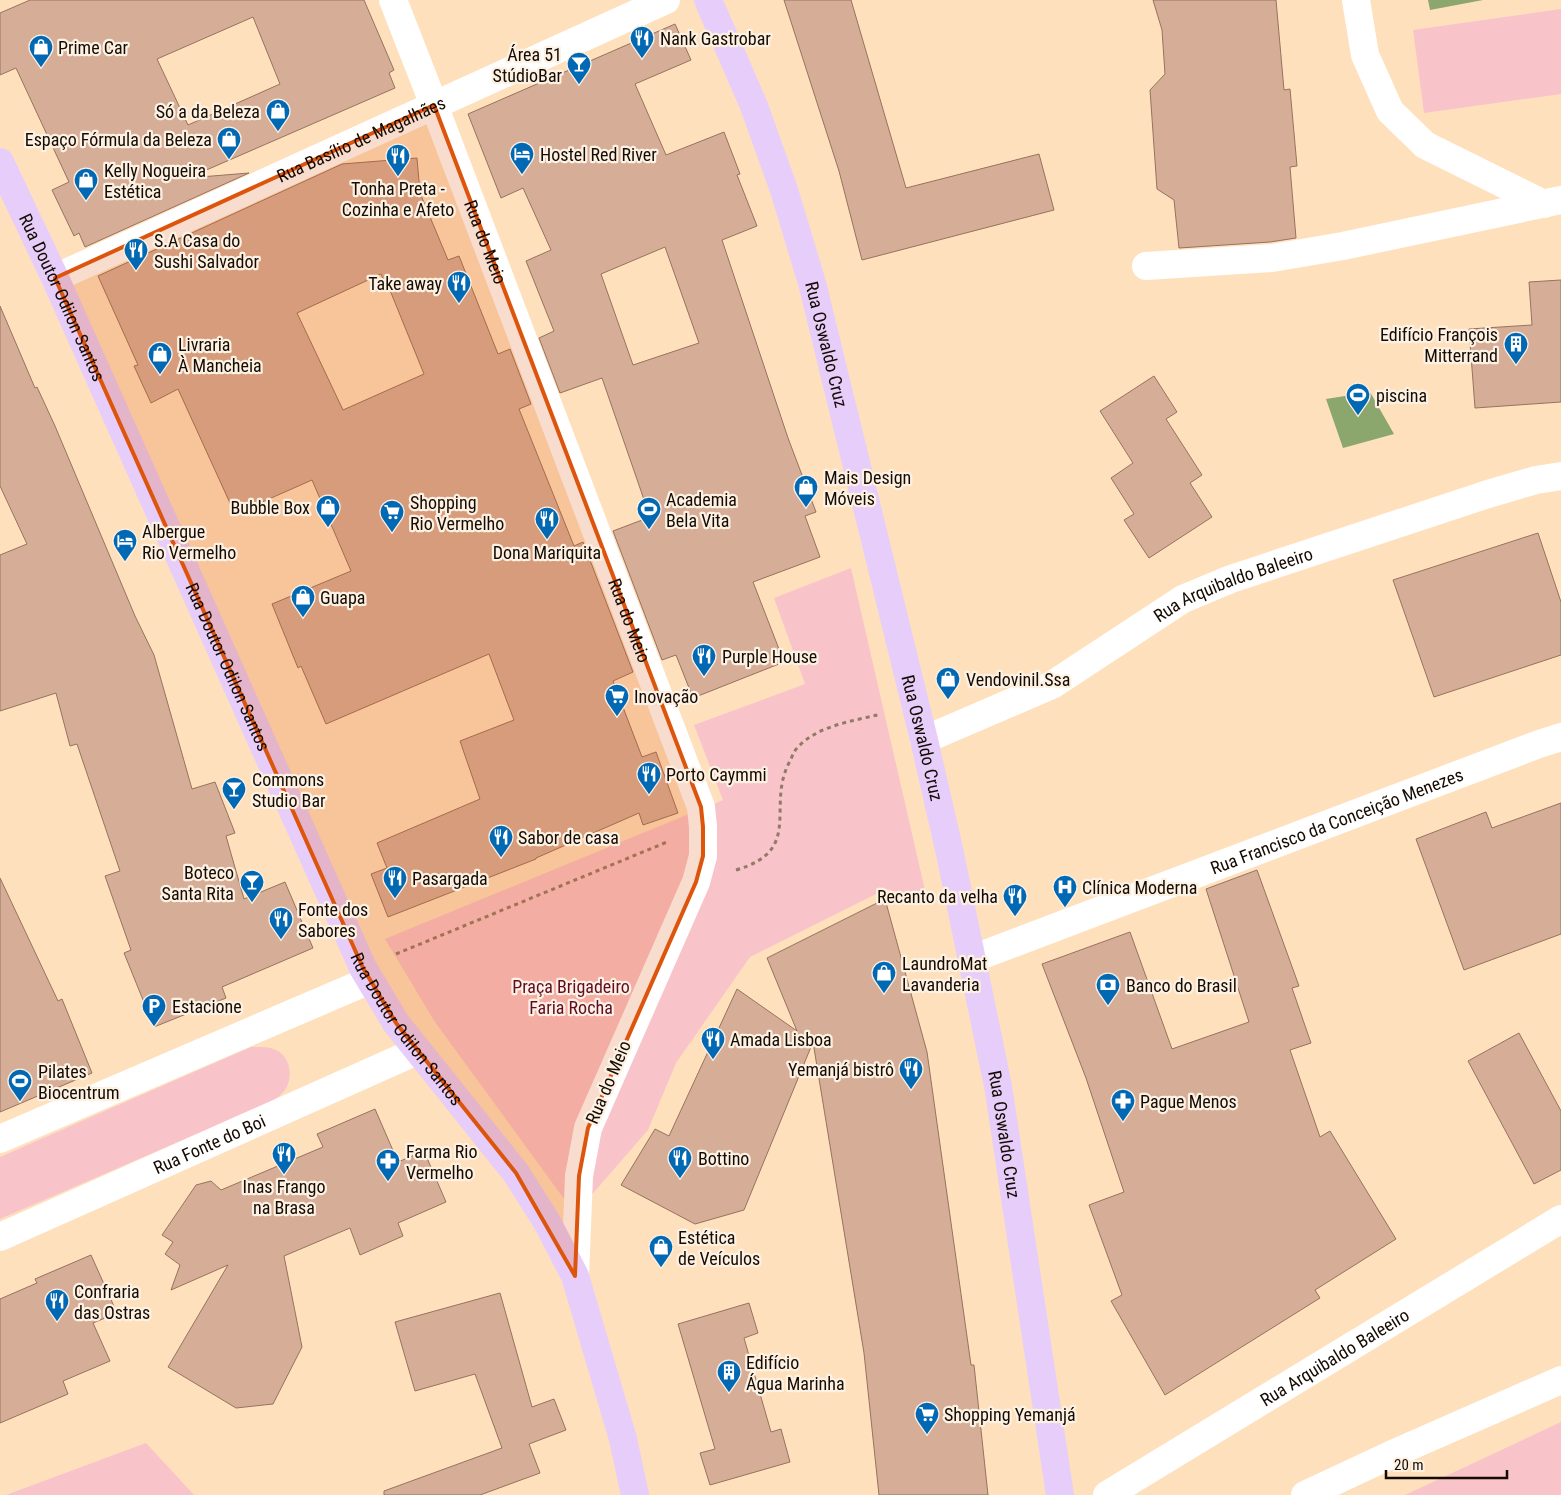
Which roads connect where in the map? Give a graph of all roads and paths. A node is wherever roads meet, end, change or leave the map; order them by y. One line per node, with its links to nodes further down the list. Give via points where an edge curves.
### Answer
1 (393, 0): 5 (street, Rua do Meio)
2 (666, 0): 5 (street, Rua Basílio de Magalhães)
3 (708, 0): 11 (main road, Rua Oswaldo Cruz, via 754,106 812,283)
4 (1356, 0): 7 (street, via 1365,55 1390,110 1425,145)
5 (434, 105): 9 (street, Rua Basílio de Magalhães); 14 (street, Rua do Meio, via 701,807)
6 (0, 162): 9 (main road, Rua Doutor Odilon Santos)
7 (1553, 202): 8 (street, via 1272,258)
8 (1146, 266)
9 (55, 278): 17 (main road, Rua Doutor Odilon Santos)
10 (1561, 476): 13 (street, Rua Arquibaldo Baleeiro, via 1488,494 1207,589 1183,599 1052,684)
11 (916, 704): 13 (main road, Rua Oswaldo Cruz); 15 (path, via 818,732 797,748 786,768 779,836 772,849 760,861)
12 (1561, 737): 16 (street, Rua Francisco da Conceição Menezes)
13 (924, 740): 16 (main road, Rua Oswaldo Cruz)
14 (703, 827): 15 (street, Rua do Meio, via 703,856); 17 (path)
15 (696, 882): 22 (street, Rua do Meio, via 588,1128 579,1176)
16 (972, 959): 25 (main road, Rua Oswaldo Cruz, via 998,1086)
17 (367, 974): 18 (main road, Rua Doutor Odilon Santos); 19 (street)
18 (417, 1051): 21 (street, Rua Fonte do Boi); 22 (main road, Rua Doutor Odilon Santos, via 516,1173 547,1222)
19 (2, 1133)
20 (1561, 1219): 26 (street, Rua Arquibaldo Baleeiro)
21 (0, 1237)
22 (575, 1276): 24 (main road, Rua Doutor Odilon Santos, via 623,1439)
23 (1561, 1380): 27 (street)
24 (635, 1495)
25 (1060, 1495)
26 (1107, 1495)
27 (1305, 1495)

